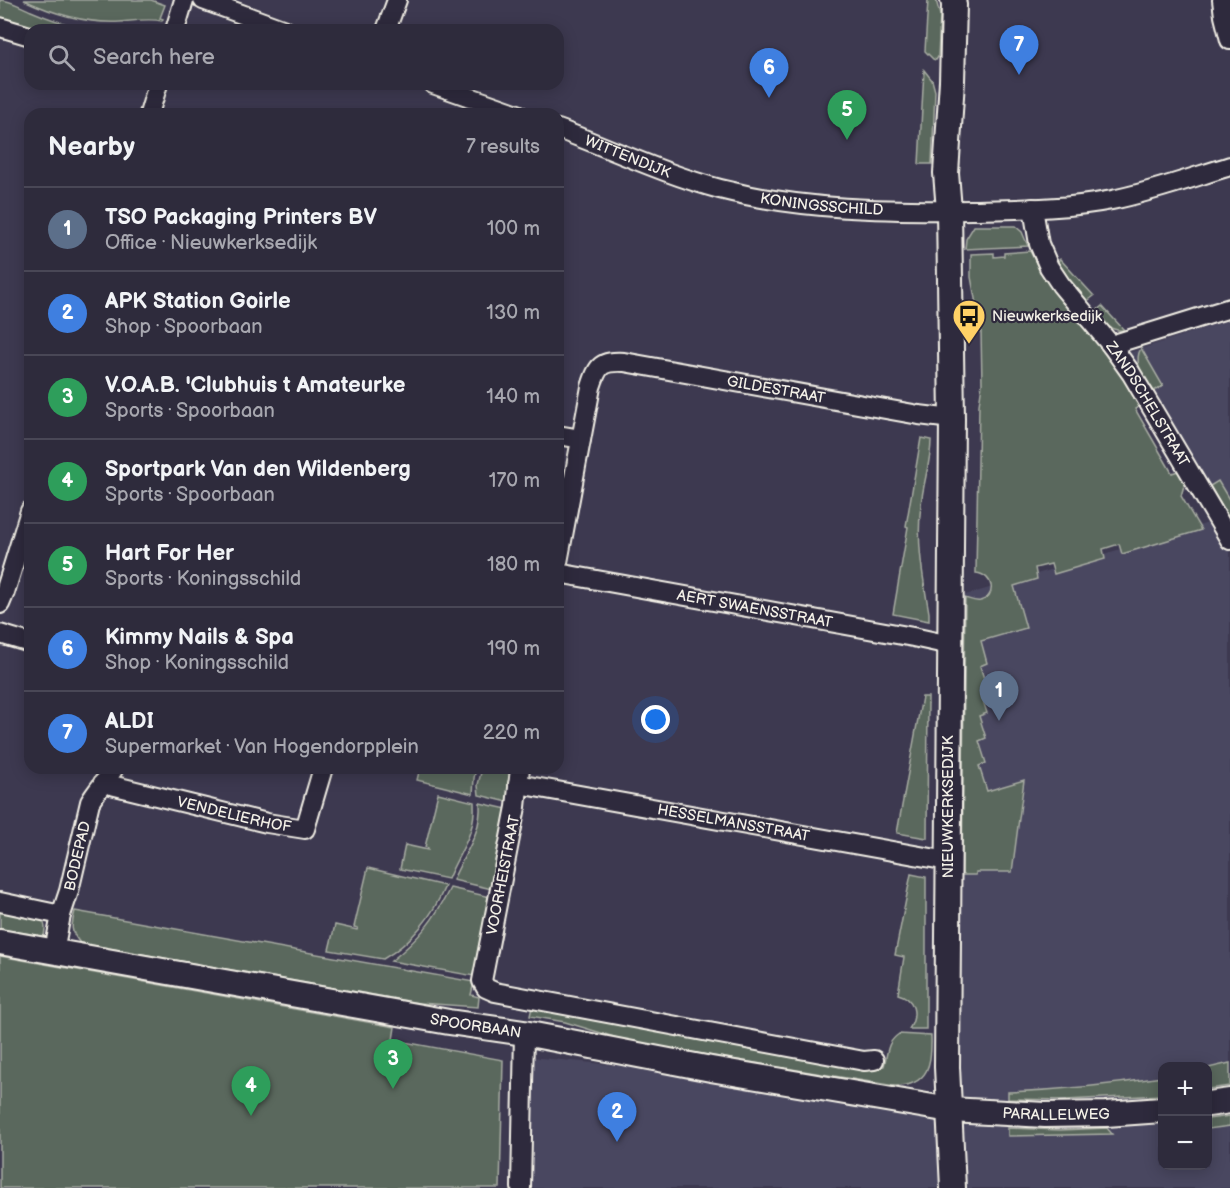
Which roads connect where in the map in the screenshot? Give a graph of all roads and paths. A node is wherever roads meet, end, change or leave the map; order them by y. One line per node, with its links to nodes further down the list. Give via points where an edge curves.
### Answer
1 (184, 0): 6 (street)
2 (203, 0): 7 (street)
3 (397, 0): 8 (street)
4 (953, 0): 20 (street, NIEUWKERKSEDIJK, via 946,172)
5 (1222, 0): 11 (street)
6 (177, 24)
7 (269, 24)
8 (388, 24)
9 (0, 27): 10 (street)
10 (24, 34)
11 (1230, 40)
12 (156, 90): 14 (street)
13 (450, 90): 15 (street)
14 (151, 108)
15 (501, 108)
16 (564, 131): 18 (street, WITTENDIJK)
17 (1230, 166): 19 (street, KONINGSSCHILD, via 1113,200)
18 (698, 182): 20 (street, KONINGSSCHILD, via 793,203 876,210)
19 (1033, 208): 20 (street, KONINGSSCHILD); 22 (street, ZANDSCHELSTRAAT, via 1039,244 1049,267)
20 (949, 210): 23 (street, NIEUWKERKSEDIJK)
21 (1230, 308): 22 (street)
22 (1111, 345): 28 (street, ZANDSCHELSTRAAT)
23 (952, 419): 25 (street, GILDESTRAAT, via 610,362 596,370); 33 (street, NIEUWKERKSEDIJK)
24 (564, 436): 25 (street)
25 (581, 440): 26 (street)
26 (564, 530)
27 (24, 531): 30 (street)
28 (1230, 540)
29 (564, 574): 33 (street, AERT SWAENSSTRAAT)
30 (0, 604)
31 (0, 634): 32 (street)
32 (24, 641)
33 (950, 645): 38 (street, NIEUWKERKSEDIJK)
34 (110, 774): 37 (street, BODEPAD)
35 (321, 774): 37 (street, VENDELIERHOF, via 305,829)
36 (519, 776): 38 (street, HESSELMANSSTRAAT); 44 (street, VOORHEISTRAAT, via 482,981 486,988 526,999)
37 (103, 783): 40 (street, BODEPAD, via 90,802)
38 (948, 861): 47 (street, NIEUWKERKSEDIJK)
39 (0, 902): 40 (street)
40 (61, 915): 42 (street, BODEPAD)
41 (0, 942): 42 (street, SPOORBAAN)
42 (54, 951): 43 (street, SPOORBAAN)
43 (524, 1033): 47 (street, SPOORBAAN); 49 (street)
44 (874, 1060)
45 (1230, 1101): 46 (street)
46 (1212, 1103)
47 (950, 1110): 48 (street, PARALLELWEG, via 1045,1114); 50 (street, NIEUWKERKSEDIJK)
48 (1158, 1110)
49 (521, 1188)
50 (953, 1188)

